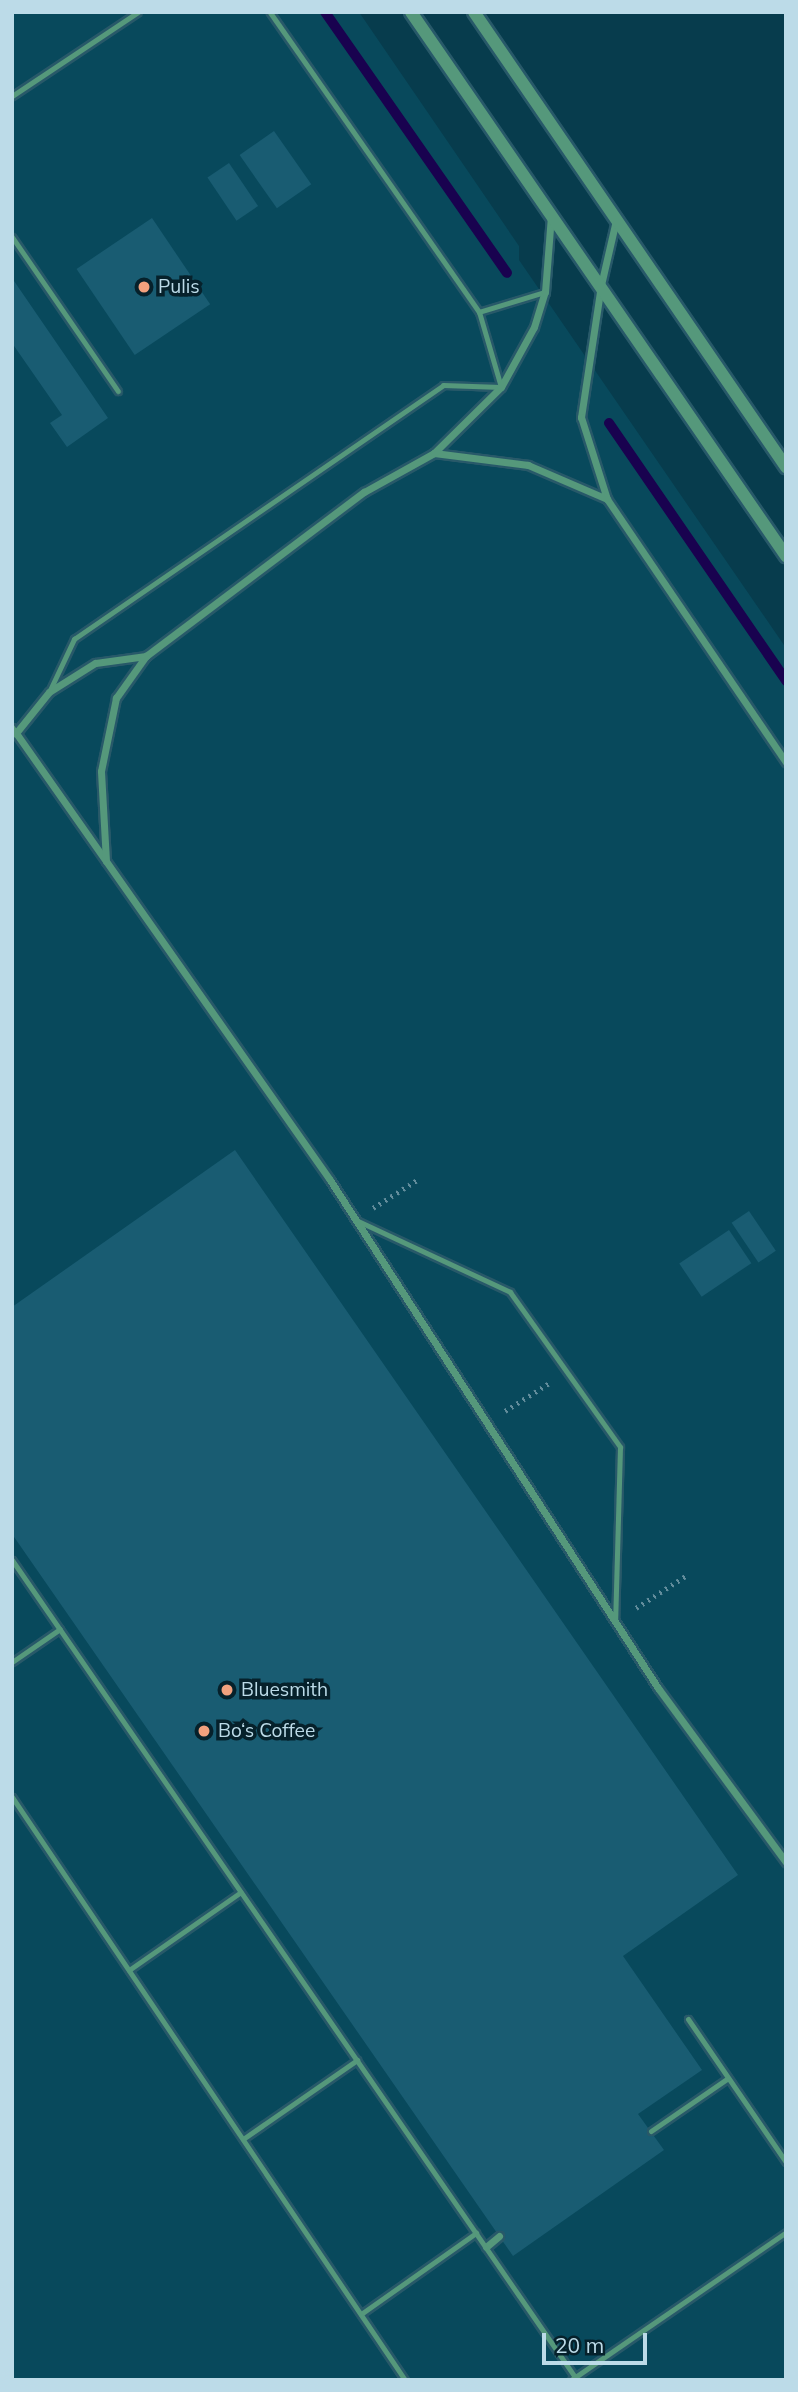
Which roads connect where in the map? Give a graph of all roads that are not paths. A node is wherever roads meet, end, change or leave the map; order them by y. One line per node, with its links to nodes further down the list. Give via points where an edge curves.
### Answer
1 (138, 12): 5 (lane)
2 (271, 12): 11 (lane)
3 (411, 12): 6 (street)
4 (474, 12): 7 (street)
5 (12, 96)
6 (551, 215): 9 (street); 10 (street)
7 (617, 219): 9 (street); 15 (street)
8 (12, 237): 13 (lane)
9 (601, 285): 16 (street, via 581,417); 17 (street)
10 (545, 292): 11 (lane); 12 (street, via 534,327)
11 (479, 312): 12 (lane)
12 (501, 387): 14 (street); 19 (lane, via 443,386 432,393 74,639)
13 (118, 391)
14 (434, 453): 16 (street, via 528,465); 18 (street, via 363,492)
15 (786, 467)
16 (607, 499): 21 (street)
17 (786, 556)
18 (146, 656): 19 (street, via 95,663); 22 (street, via 116,698 101,771)
19 (49, 692): 20 (street)
20 (13, 732): 22 (street)
21 (786, 762)
22 (106, 861): 23 (street)
23 (355, 1220): 25 (street); 25 (lane, via 510,1292 620,1447)
24 (12, 1560): 26 (lane)
25 (615, 1622): 29 (street)
26 (60, 1629): 27 (lane); 30 (lane)
27 (12, 1662)
28 (12, 1797): 31 (lane)
29 (786, 1862)
30 (241, 1892): 31 (lane); 33 (lane)
31 (129, 1970): 36 (lane)
32 (688, 2019): 34 (lane)
33 (356, 2060): 36 (lane); 39 (lane)
34 (728, 2078): 35 (lane); 37 (lane)
35 (651, 2131)
36 (243, 2139): 42 (lane)
37 (786, 2162)
38 (786, 2232): 43 (lane)
39 (476, 2233): 41 (lane); 42 (lane)
40 (499, 2236): 41 (street)
41 (486, 2247): 43 (lane)
42 (360, 2314): 44 (lane)
43 (573, 2378)
44 (405, 2380)

